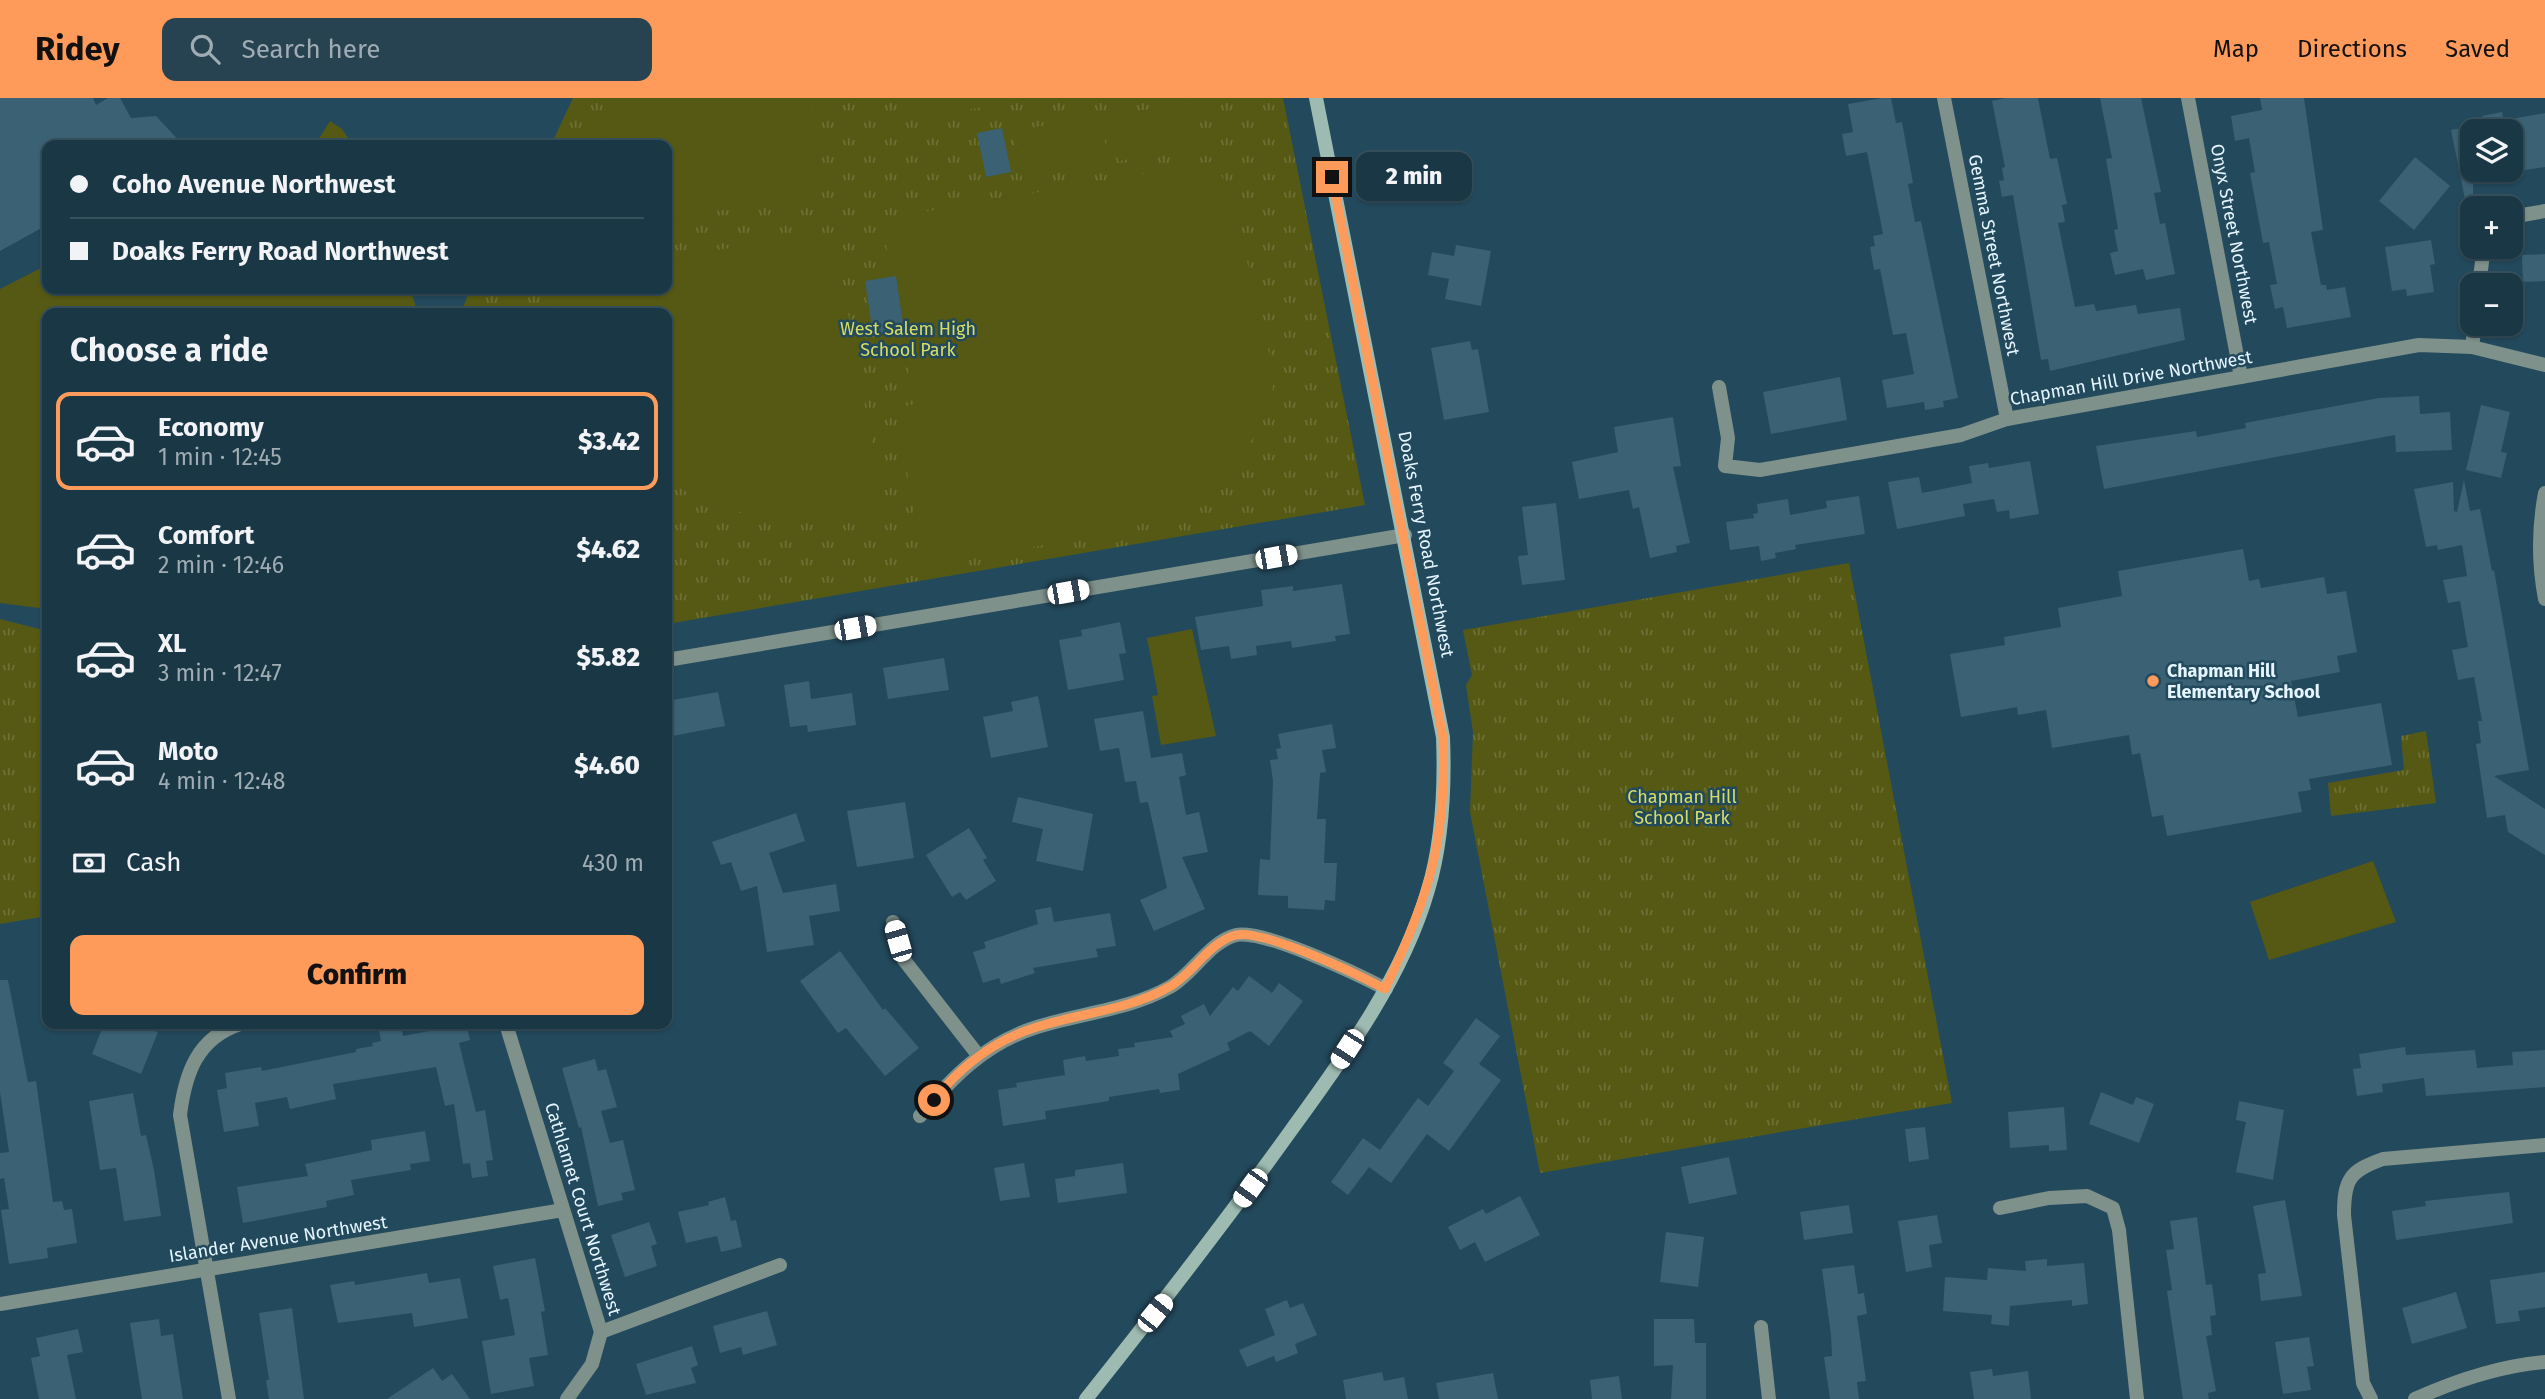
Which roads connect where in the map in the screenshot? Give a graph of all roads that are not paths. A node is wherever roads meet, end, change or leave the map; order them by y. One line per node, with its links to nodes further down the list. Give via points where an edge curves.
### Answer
1 (1316, 98): 13 (main road, Doaks Ferry Road Northwest)
2 (1944, 98): 11 (street, Gemma Street Northwest)
3 (2188, 98): 9 (street, Onyx Street Northwest)
4 (2545, 211): 5 (street)
5 (2523, 215)
6 (2473, 336): 7 (street)
7 (2472, 347): 8 (street, Chapman Hill Drive Northwest); 9 (street, Chapman Hill Drive Northwest, via 2419,345)
8 (2545, 365)
9 (2241, 377): 11 (street, Chapman Hill Drive Northwest)
10 (1719, 387): 11 (street, Chapman Hill Drive Northwest, via 1728,438 1725,466 1760,470 1961,435)
11 (2007, 419)
12 (2545, 493): 14 (street, via 2539,526)
13 (1405, 535): 15 (street); 17 (main road, Doaks Ferry Road Northwest, via 1443,737 1445,779 1429,889)
14 (2545, 599)
15 (672, 659)
16 (893, 922): 20 (street, via 904,960)
17 (1385, 989): 20 (street, via 1350,970 1258,936 1237,935 1220,942 1170,987 1099,1013 1037,1027); 33 (main road, Doaks Ferry Road Northwest, via 1321,1088 1206,1248)
18 (230, 1029): 26 (street, via 198,1055 184,1080 180,1115)
19 (508, 1029): 24 (street, Cathlamet Court Northwest)
20 (978, 1055): 21 (street)
21 (920, 1116)
22 (2545, 1145): 36 (street, via 2383,1159 2361,1167 2350,1178 2344,1192 2344,1215 2363,1382)
23 (2000, 1208): 35 (street, via 2087,1196 2112,1208 2119,1230)
24 (563, 1210): 26 (street, Islander Avenue Northwest); 29 (street, Cathlamet Court Northwest)
25 (780, 1265): 29 (street)
26 (206, 1270): 27 (street, Islander Avenue Northwest); 31 (street)
27 (0, 1304)
28 (1761, 1327): 34 (street)
29 (601, 1332): 32 (street, Cathlamet Court Northwest, via 592,1364)
30 (2545, 1362): 37 (street, via 2512,1365)
31 (229, 1399)
32 (567, 1399)
33 (1086, 1399)
34 (1769, 1399)
35 (2137, 1399)
36 (2371, 1399)
37 (2415, 1399)

